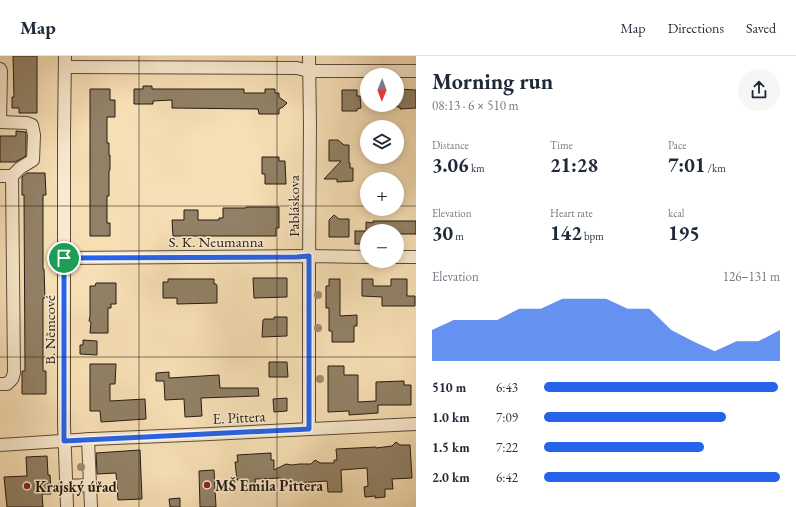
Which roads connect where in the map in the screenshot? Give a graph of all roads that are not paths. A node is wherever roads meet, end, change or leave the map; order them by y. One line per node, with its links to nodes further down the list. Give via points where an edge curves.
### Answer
1 (309, 56): 4 (street, Pabláskova)
2 (65, 62): 4 (street, via 297,68); 11 (street, B. Němcové)
3 (0, 69): 6 (street)
4 (309, 71): 5 (street); 8 (street, Pabláskova)
5 (416, 71)
6 (0, 122): 7 (street, via 32,125 34,136 32,160)
7 (6, 176): 13 (street, via 14,373 7,384)
8 (309, 256): 9 (street, S. K. Neumanna); 11 (street, S. K. Neumanna); 15 (street, Pabláskova)
9 (360, 257)
10 (404, 257): 12 (street)
11 (64, 258): 17 (street, B. Němcové)
12 (416, 258)
13 (0, 384)
14 (416, 424): 15 (street, E. Pittera)
15 (309, 429): 16 (street, E. Pittera)
16 (88, 440): 17 (street, E. Pittera); 19 (street)
17 (64, 441): 18 (street, E. Pittera); 20 (street, B. Němcové)
18 (0, 445)
19 (90, 485): 20 (street); 22 (street)
20 (65, 486): 21 (street, B. Němcové)
21 (66, 507)
22 (91, 507)

